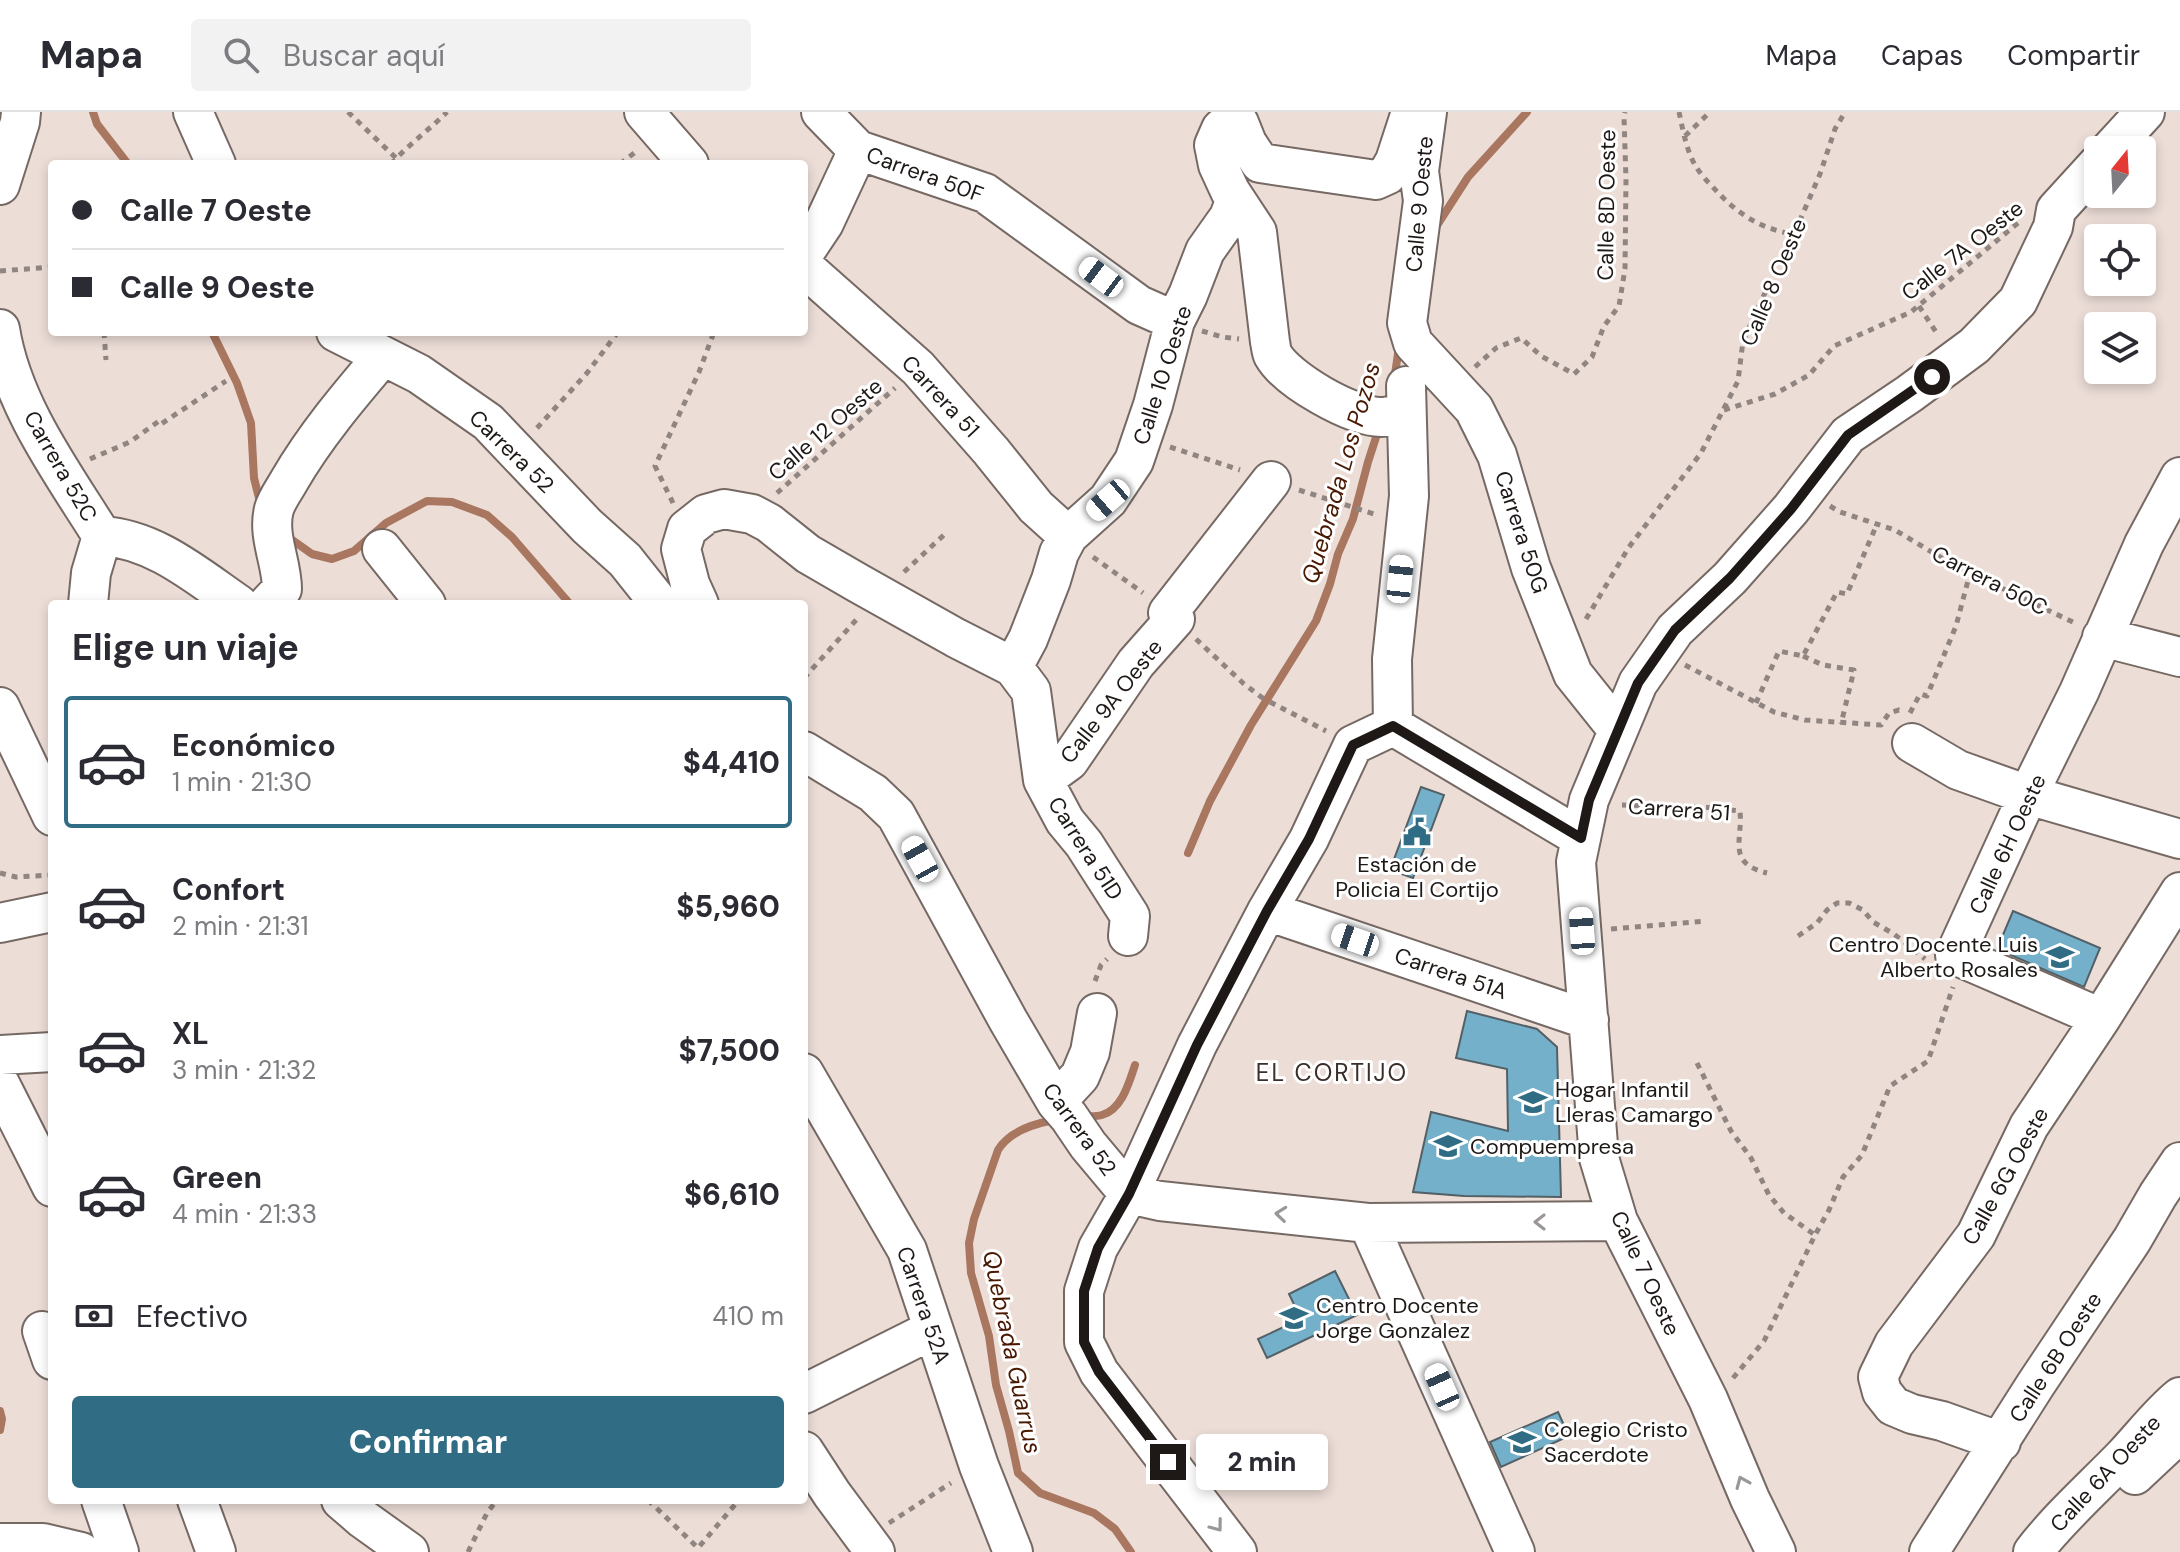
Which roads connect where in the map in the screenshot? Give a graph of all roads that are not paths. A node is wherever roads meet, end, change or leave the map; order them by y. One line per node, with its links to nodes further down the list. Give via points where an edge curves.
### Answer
1 (21, 112): 13 (street)
2 (193, 112): 10 (street)
3 (644, 112): 11 (street)
4 (821, 112): 9 (street, Carrera 50F)
5 (1411, 112): 14 (street, Calle 9 Oeste, via 1395,161 1387,175 1376,180 1260,163 1233,118 1214,145)
6 (1427, 112): 20 (street, Calle 9 Oeste, via 1419,171 1423,201 1407,323)
7 (2145, 112): 8 (street)
8 (2123, 136)
9 (858, 150): 15 (street); 17 (street, Carrera 50F, via 985,193 1139,305)
10 (214, 160)
11 (686, 160)
12 (2084, 179): 39 (street, Calle 7 Oeste, via 2056,210 2018,301 1974,346 1848,435 1730,578 1675,630 1638,683)
13 (0, 185)
14 (1235, 201): 17 (street, Calle 10 Oeste, via 1205,251); 37 (street, via 1257,232 1273,355 1321,396 1351,410 1380,417 1406,399 1409,496 1392,659)
15 (808, 247)
16 (808, 271): 25 (street, Carrera 51, via 918,368 1036,507)
17 (1175, 321): 25 (street, Calle 10 Oeste, via 1134,461 1108,500)
18 (0, 329): 24 (street, Carrera 52C, via 3,352 29,416)
19 (344, 336): 21 (street, Carrera 52)
20 (1413, 343): 39 (street, Carrera 50G, via 1474,409 1497,455 1531,568 1573,674)
21 (383, 356): 29 (street, via 342,403 274,507 272,536 282,589); 31 (street, Carrera 52, via 488,422 625,560)
22 (2179, 480): 33 (street, Calle 6H Oeste)
23 (1271, 481): 41 (street, Calle 9A Oeste, via 1069,761)
24 (102, 536): 27 (street, Carrera 52C); 28 (street, via 158,551)
25 (1068, 536): 35 (street, Calle 10 Oeste)
26 (382, 549): 30 (street)
27 (88, 600)
28 (232, 600)
29 (272, 600)
30 (423, 600)
31 (657, 600)
32 (697, 600): 35 (street, via 681,549 687,529 706,514 724,509 760,519 808,554)
33 (2102, 637): 34 (street); 42 (street, Calle 6H Oeste)
34 (2180, 657)
35 (1013, 667): 41 (street, Carrera 51D, via 1031,691)
36 (0, 707): 43 (street)
37 (1393, 726): 44 (street); 47 (street, via 1353,745 1309,839)
38 (1911, 728): 42 (street, via 1958,770)
39 (1617, 729): 44 (street, Calle 7 Oeste, via 1589,800)
40 (808, 753): 58 (street, Carrera 52, via 873,793 896,815)
41 (1043, 780): 50 (street, Carrera 51D, via 1130,916)
42 (2028, 795): 45 (street); 52 (street, Calle 6H Oeste, via 1943,959)
43 (48, 808)
44 (1581, 838): 53 (street, Calle 7 Oeste, via 1576,862)
45 (2180, 839)
46 (2180, 892): 52 (street, Calle 6G Oeste)
47 (1267, 911): 53 (street, Carrera 51A); 61 (street, via 1197,1045)
48 (48, 914): 49 (street)
49 (0, 923)
50 (1128, 936)
51 (1097, 1013): 58 (street, via 1080,1076)
52 (2101, 1018): 68 (street, Calle 6G Oeste, via 2029,1126 1976,1235 1894,1344 1878,1377 1893,1406)
53 (1589, 1020): 62 (street, Calle 7 Oeste, via 1599,1158)
54 (48, 1052): 55 (street)
55 (0, 1055)
56 (808, 1080): 64 (street, Carrera 52A, via 907,1250)
57 (0, 1084): 60 (street)
58 (1056, 1102): 61 (street, Carrera 52)
59 (2180, 1162): 68 (street, Calle 6B Oeste)
60 (48, 1179)
61 (1129, 1194): 63 (street, Carrera 52, one-way to 61); 80 (street, one-way to 80, via 1098,1248 1084,1291 1084,1342 1099,1372)
62 (1618, 1221): 63 (street, Carrera 52, one-way to 63); 82 (street, Calle 7 Oeste, one-way to 62, via 1708,1399)
63 (1368, 1223): 81 (street)
64 (932, 1330): 65 (street); 79 (street, Carrera 52A)
65 (808, 1392)
66 (2180, 1397): 84 (street, Calle 6A Oeste)
67 (2180, 1436): 85 (street, Calle 6A Oeste)
68 (2001, 1442): 83 (street, Calle 6B Oeste)
69 (808, 1457): 74 (street)
70 (102, 1504): 76 (street)
71 (198, 1504): 77 (street)
72 (346, 1504): 78 (street)
73 (0, 1543): 75 (street, via 43,1543)
74 (869, 1545)
75 (81, 1552)
76 (119, 1552)
77 (216, 1552)
78 (409, 1552)
79 (1013, 1552)
80 (1237, 1552)
81 (1515, 1552)
82 (1776, 1552)
83 (1929, 1552)
84 (2033, 1552)
85 (2060, 1552)

